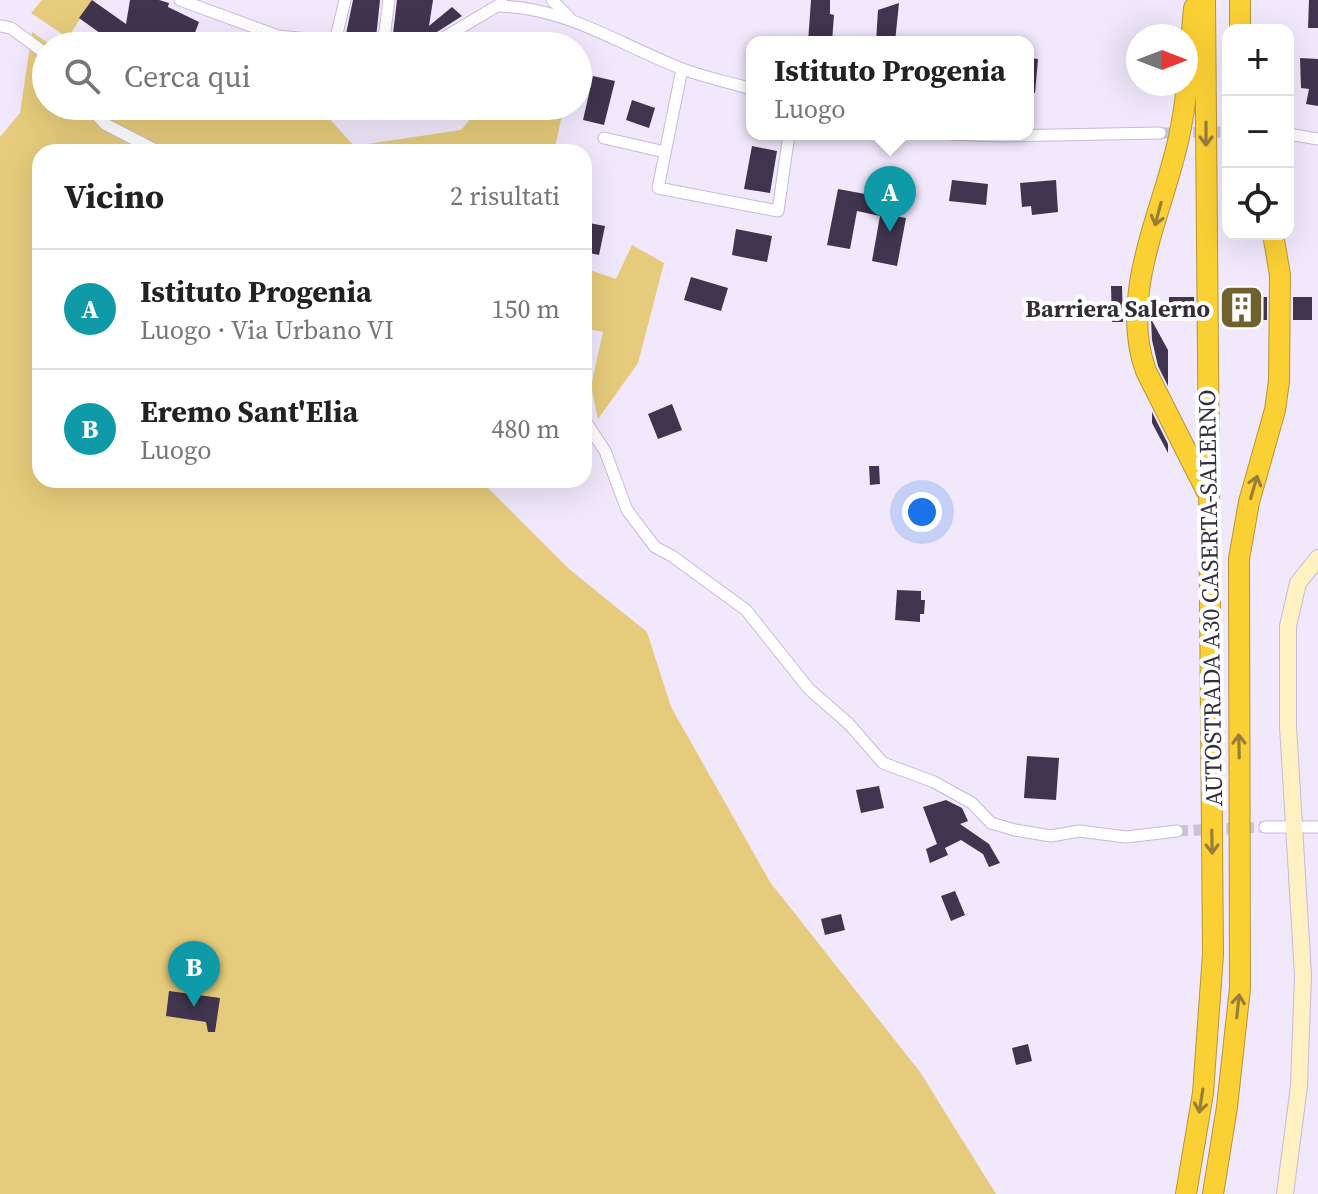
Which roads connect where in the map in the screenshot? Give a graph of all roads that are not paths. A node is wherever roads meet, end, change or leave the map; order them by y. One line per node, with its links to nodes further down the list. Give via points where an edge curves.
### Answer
1 (180, 0): 12 (street)
2 (345, 0): 13 (street)
3 (389, 0): 14 (street)
4 (552, 0): 9 (street)
5 (1195, 0): 30 (highway, one-way to 30, via 1179,136 1144,268 1137,327 1146,371)
6 (1205, 0): 30 (highway, AUTOSTRADA A30 CASERTA-SALERNO, one-way to 30)
7 (1240, 0): 10 (highway)
8 (502, 3): 9 (street); 15 (street)
9 (569, 18): 17 (street)
10 (1240, 24)
11 (0, 26): 16 (street)
12 (267, 32)
13 (337, 32)
14 (385, 32)
15 (453, 32)
16 (32, 44)
17 (682, 69): 18 (street); 27 (street)
18 (746, 87)
19 (101, 120): 26 (street)
20 (1160, 133): 21 (street)
21 (1034, 135)
22 (1294, 135): 24 (street)
23 (604, 138): 27 (street)
24 (1318, 139)
25 (788, 140): 27 (street, via 778,211 658,188)
26 (144, 144)
27 (665, 152)
28 (1274, 240): 37 (highway, AUTOSTRADA A30 CASERTA-SALERNO, one-way to 28, via 1240,988 1239,559 1275,410 1280,275)
29 (592, 431): 35 (street, via 627,510 655,547 746,610 809,689 883,763 934,782 972,803 991,823 1015,830 1126,837)
30 (1209, 495): 36 (highway, AUTOSTRADA A30 CASERTA-SALERNO, one-way to 36, via 1213,954 1203,1093)
31 (1318, 558): 32 (main road, via 1298,583 1288,626)
32 (1295, 825): 33 (street); 34 (street); 38 (main road, via 1303,975 1299,1086)
33 (1265, 827)
34 (1318, 827)
35 (1177, 831)
36 (1186, 1194)
37 (1213, 1194)
38 (1285, 1194)

